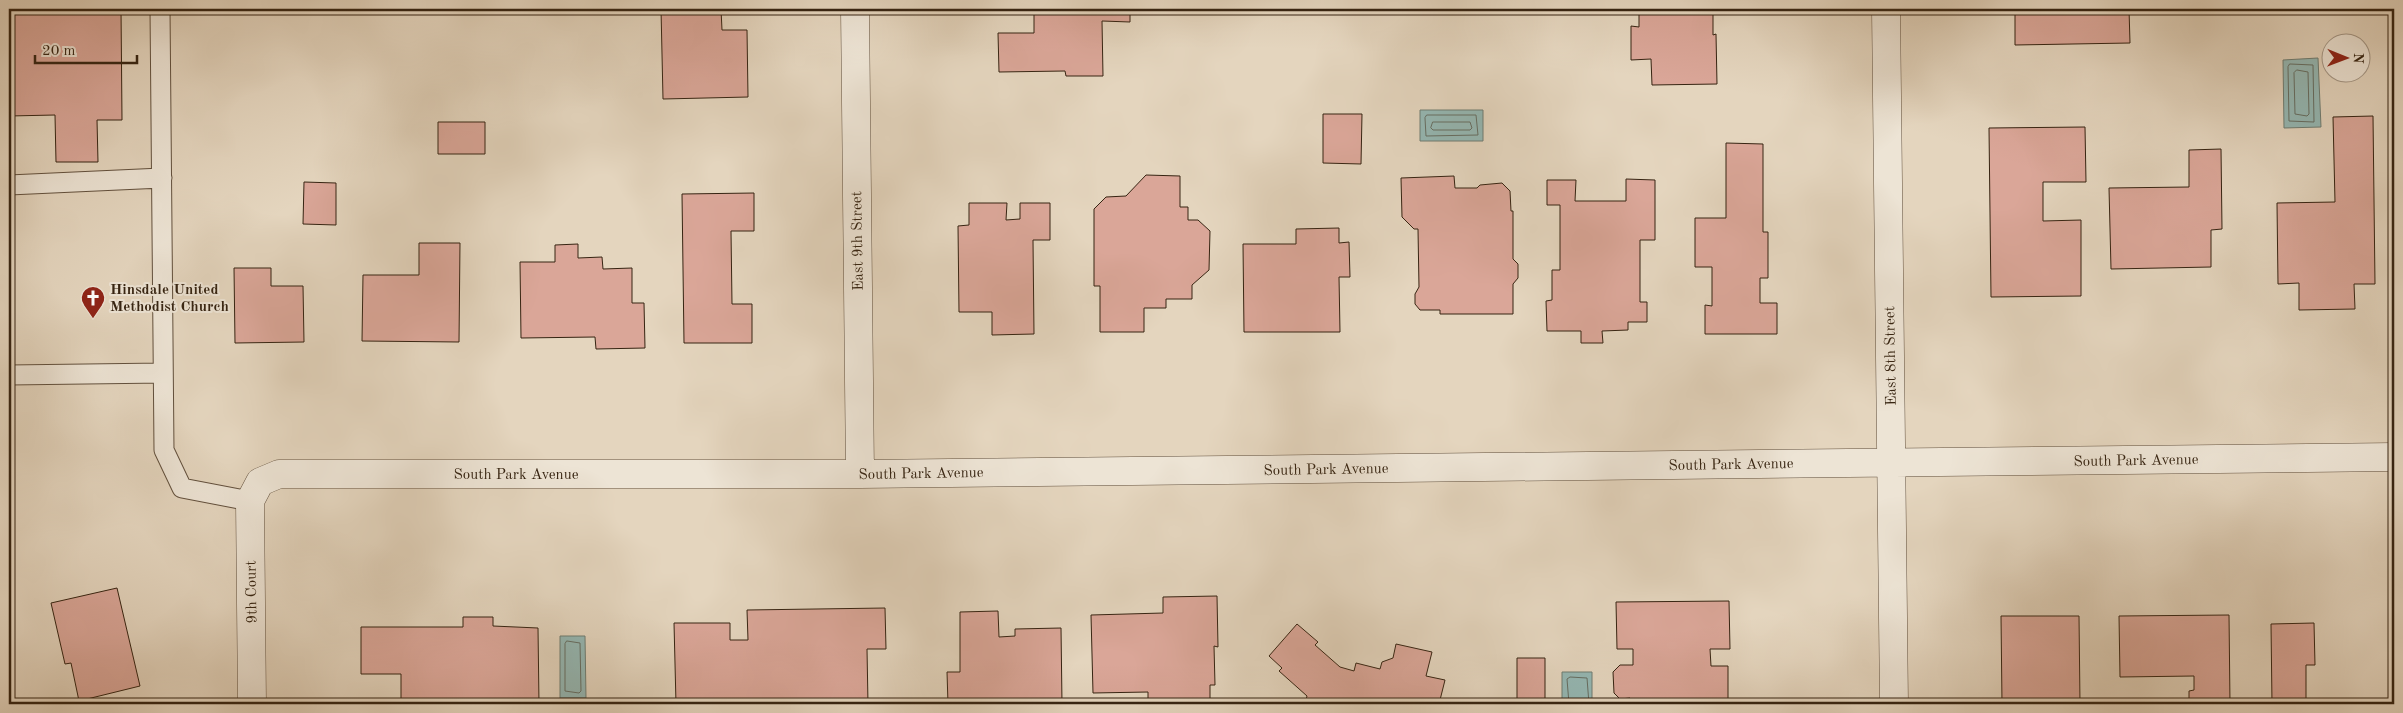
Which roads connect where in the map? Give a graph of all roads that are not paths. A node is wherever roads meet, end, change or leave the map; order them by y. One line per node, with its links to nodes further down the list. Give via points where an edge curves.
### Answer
1 (160, 9): 4 (lane)
2 (855, 9): 10 (street, East 9th Street)
3 (1886, 9): 9 (street, East 8th Street)
4 (162, 178): 5 (lane); 6 (lane)
5 (9, 185)
6 (163, 373): 7 (lane); 11 (lane, via 164,450 182,488)
7 (9, 375)
8 (2394, 457): 9 (street, South Park Avenue)
9 (1891, 463): 10 (street, South Park Avenue); 13 (street, East 8th Street)
10 (860, 474): 11 (street, South Park Avenue, via 279,474)
11 (255, 492): 12 (street, 9th Court)
12 (252, 704)
13 (1894, 704)

